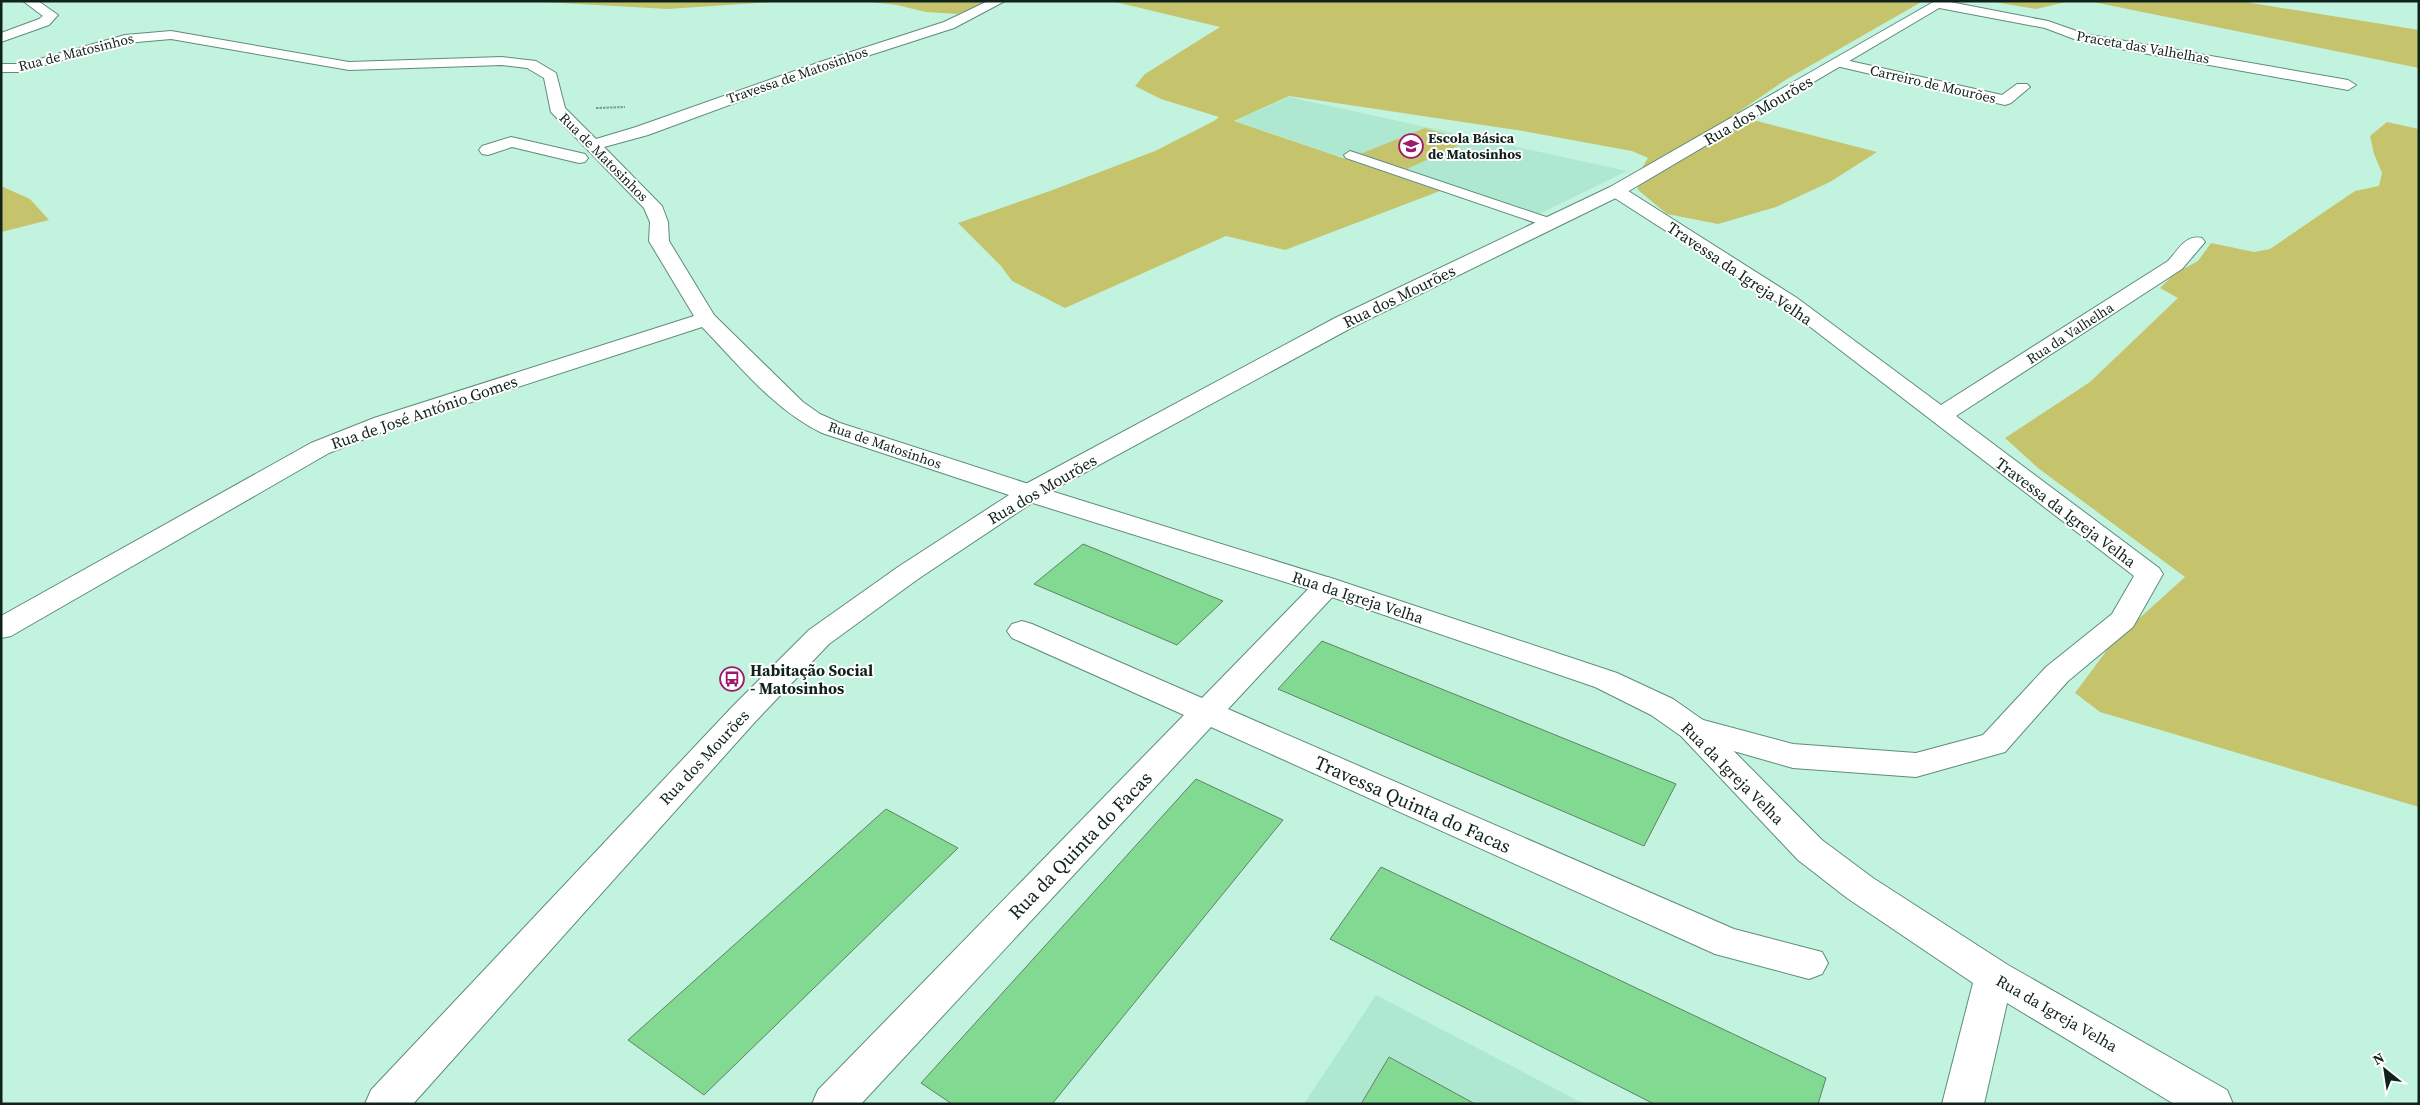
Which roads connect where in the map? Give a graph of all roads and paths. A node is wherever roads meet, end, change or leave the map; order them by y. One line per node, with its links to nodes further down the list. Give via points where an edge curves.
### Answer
1 (29, 1): 4 (street, via 51,14 44,22)
2 (999, 1): 9 (street, Travessa de Matosinhos, via 949,25 825,64 642,131)
3 (1942, 3): 5 (street, Rua dos Mourões); 7 (street, Praceta das Valhelhas, via 2048,24 2082,38)
4 (1, 38)
5 (1841, 63): 8 (street, Carreiro de Mourões, via 2005,100); 13 (street, Rua dos Mourões)
6 (1, 68): 9 (street, Rua de Matosinhos, via 42,63 124,39 171,35 349,66 502,61 531,64 551,76 556,109)
7 (2348, 85)
8 (2022, 87)
9 (594, 145): 16 (street, Rua de Matosinhos, via 653,206 659,222 659,241)
10 (488, 150): 12 (street, via 511,142)
11 (1350, 155): 14 (lane)
12 (579, 158)
13 (1616, 191): 14 (street, Rua dos Mourões); 17 (street, Travessa da Igreja Velha, via 1790,302)
14 (1550, 223): 18 (street, Rua dos Mourões, via 1343,323)
15 (2195, 242): 17 (street, Rua da Valhelha, via 2175,266)
16 (706, 318): 18 (street, Rua de Matosinhos, via 782,395 812,419); 20 (street, Rua de José António Gomes, via 383,423 320,448)
17 (1939, 417): 23 (street, Travessa da Igreja Velha, via 2149,574 2123,620 2057,674 1994,744 1916,765 1793,756)
18 (1029, 493): 19 (street, Rua da Igreja Velha); 26 (street, Rua dos Mourões, via 819,637 742,715)
19 (1327, 586): 22 (street, Rua da Quinta do Facas); 23 (street, Rua da Igreja Velha, via 1606,680 1662,707)
20 (1, 629)
21 (1022, 631): 22 (street, Travessa Quinta do Facas)
22 (1206, 712): 24 (street, Travessa Quinta do Facas, via 1728,943); 27 (street, Rua da Quinta do Facas)
23 (1692, 728): 25 (street, Rua da Igreja Velha, via 1810,850 1860,888)
24 (1809, 964)
25 (1994, 976): 28 (street); 29 (street, Rua da Igreja Velha)
26 (386, 1104)
27 (833, 1104)
28 (1963, 1104)
29 (2212, 1104)

